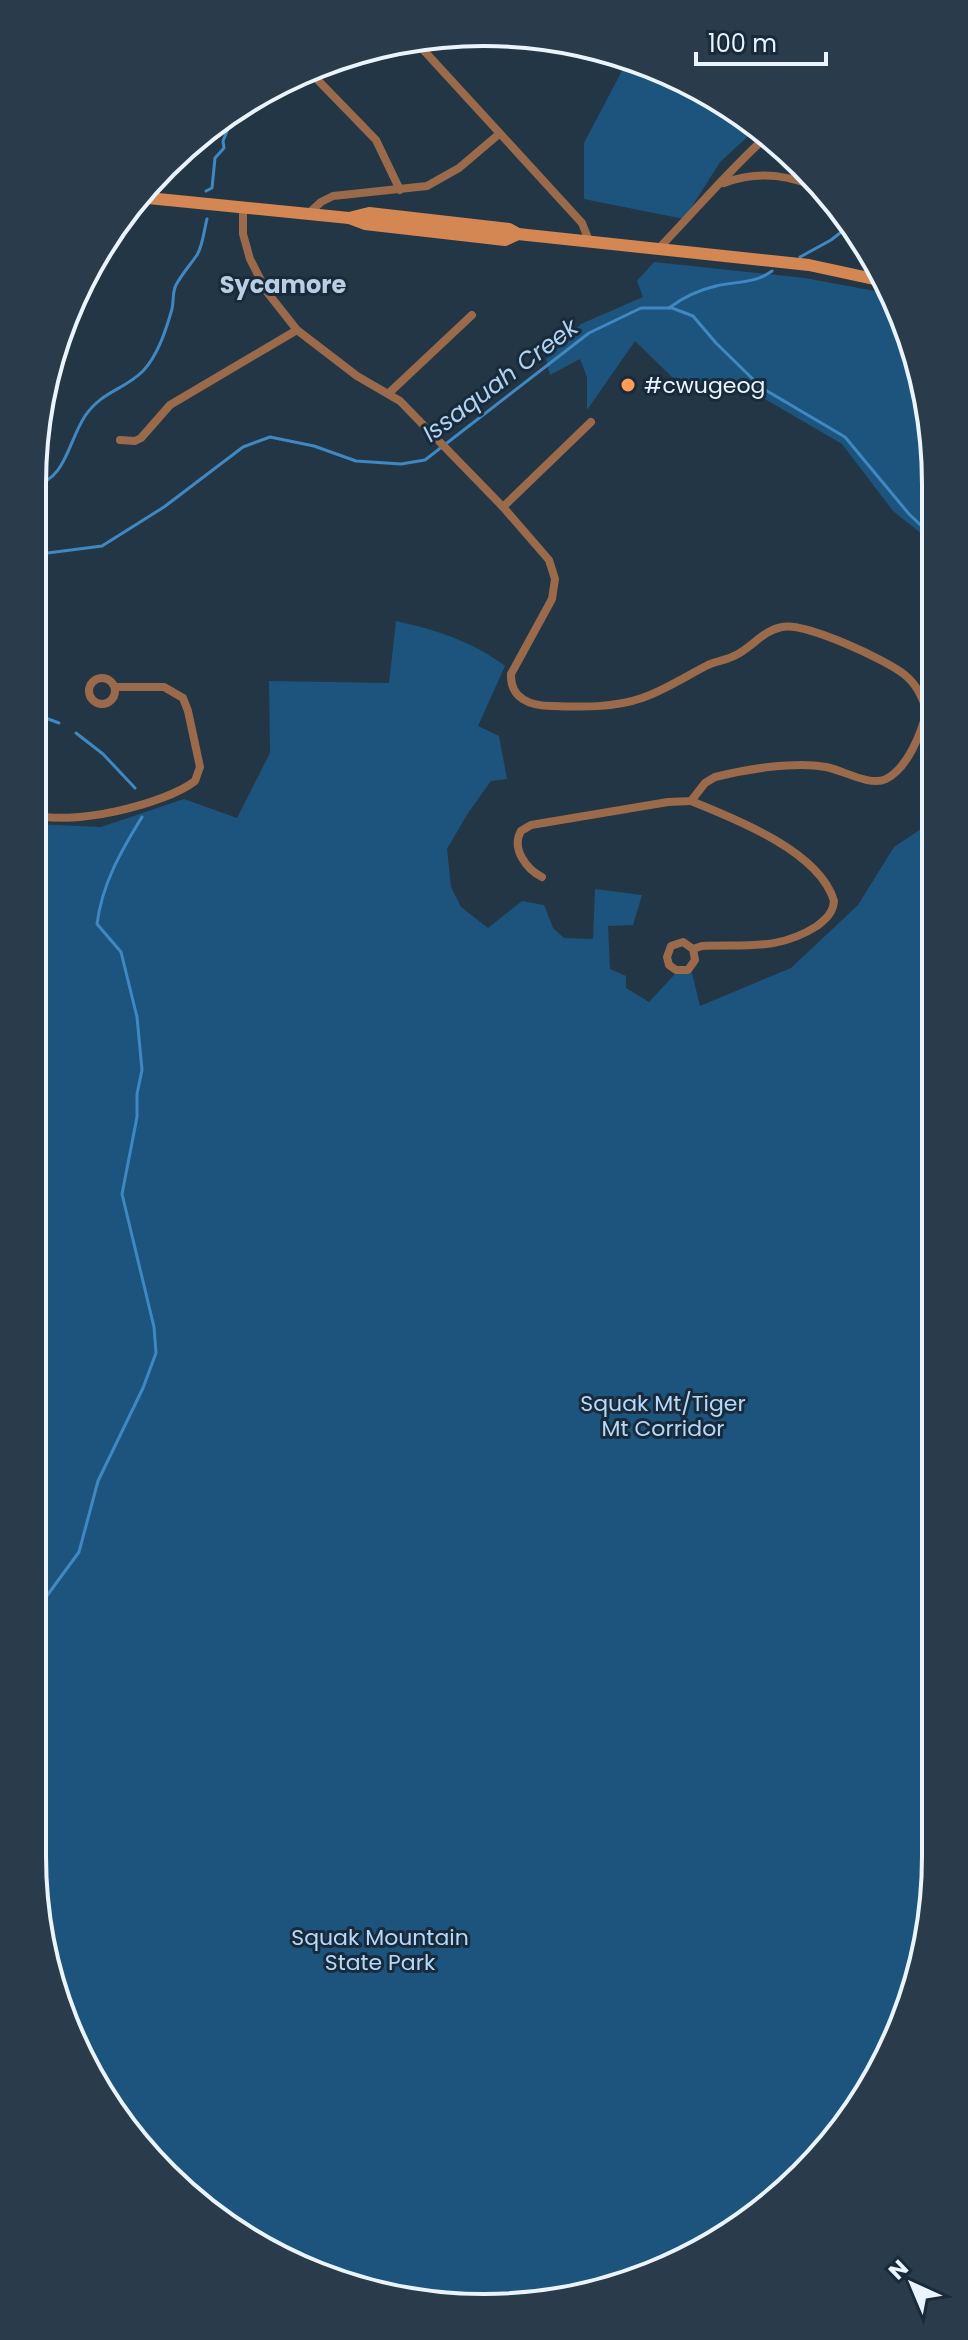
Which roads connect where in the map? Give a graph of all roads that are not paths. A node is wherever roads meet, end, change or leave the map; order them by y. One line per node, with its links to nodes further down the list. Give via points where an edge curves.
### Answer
1 (424, 50): 3 (street)
2 (317, 79): 7 (street, via 376,140)
3 (499, 134): 7 (street, via 437,182); 11 (street, via 582,223)
4 (759, 143): 6 (street)
5 (800, 181): 6 (street, via 742,176)
6 (721, 184): 12 (street)
7 (400, 190): 10 (street, via 333,196)
8 (152, 199): 9 (main road)
9 (243, 209): 10 (main road); 15 (street, via 250,259 267,292)
10 (308, 214): 11 (main road, via 365,224 436,226 505,240 518,234)
11 (589, 241): 12 (main road)
12 (659, 248): 13 (main road, via 809,265)
13 (870, 278)
14 (472, 315): 16 (street)
15 (297, 330): 16 (street, via 357,376); 18 (street, via 170,405 141,438)
16 (389, 393): 19 (street)
17 (591, 422): 19 (street)
18 (120, 440)
19 (503, 507): 21 (street, via 544,552 555,579 552,599 511,674 512,687 529,703 603,706 641,699 787,626 814,632 889,665 912,682)
20 (115, 687): 24 (street, via 164,687 183,698 200,767 195,781 126,810)
21 (922, 698)
22 (922, 729): 23 (street, via 895,772 884,780 797,765 715,777)
23 (691, 801): 25 (street, via 526,828 518,836 520,853); 26 (street, via 798,854 825,881 834,901 823,921 790,940)
24 (46, 817)
25 (542, 877)
26 (693, 949)

